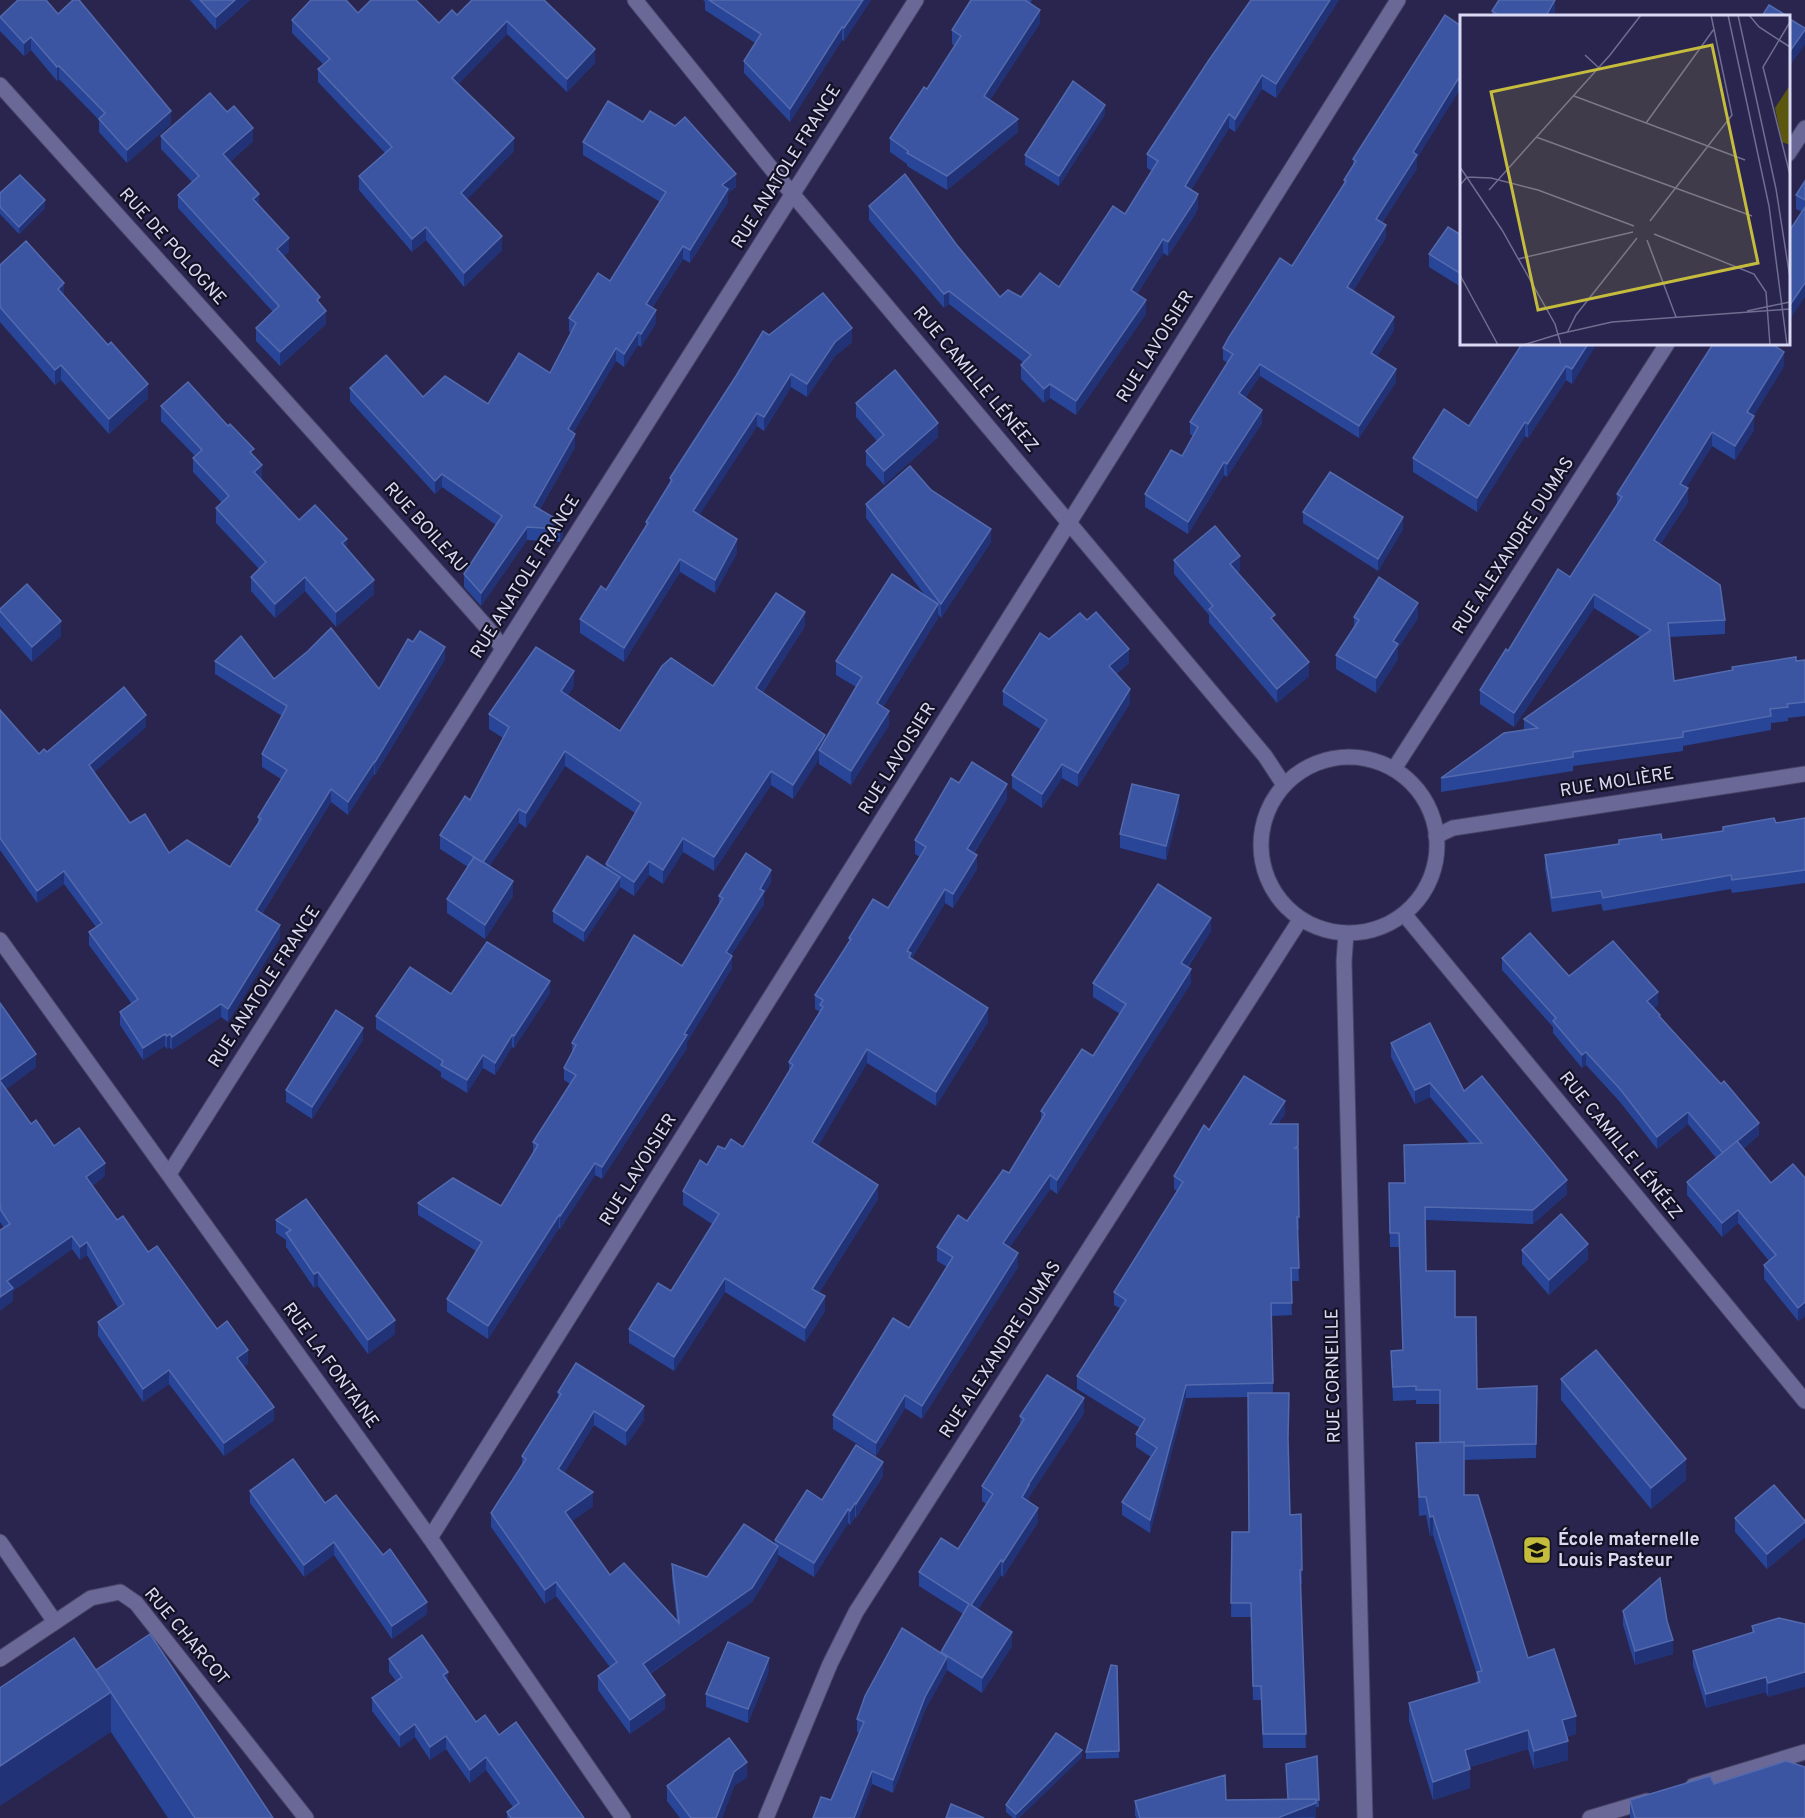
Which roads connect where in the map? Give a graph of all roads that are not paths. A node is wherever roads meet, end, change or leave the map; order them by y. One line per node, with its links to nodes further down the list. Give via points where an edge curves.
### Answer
1 (635, 0): 7 (street, RUE CAMILLE LÉNÉEZ)
2 (916, 0): 7 (street, RUE ANATOLE FRANCE)
3 (1398, 0): 10 (street, RUE LAVOISIER)
4 (0, 86): 9 (street, RUE DE POLOGNE)
5 (1805, 128): 6 (street)
6 (1790, 151)
7 (793, 194): 10 (street, RUE CAMILLE LÉNÉEZ); 11 (street, RUE ANATOLE FRANCE)
8 (1666, 345): 12 (street, RUE ALEXANDRE DUMAS)
9 (315, 434): 11 (street, RUE BOILEAU)
10 (1069, 522): 14 (street, RUE CAMILLE LÉNÉEZ, via 1265,756); 22 (street, RUE LAVOISIER)
11 (503, 649): 20 (street, RUE ANATOLE FRANCE)
12 (1394, 769): 14 (street, via 1366,758 1336,757 1308,766); 15 (street, via 1415,786 1429,810)
13 (1805, 774): 15 (street, RUE MOLIÈRE, via 1453,828)
14 (1284, 785): 17 (street, via 1267,811 1260,841 1264,872 1278,899)
15 (1436, 836): 16 (street, via 1431,874 1423,892)
16 (1404, 914): 18 (street, via 1367,932); 21 (street, RUE CAMILLE LÉNÉEZ)
17 (1300, 920): 18 (street, via 1322,930); 31 (street, RUE ALEXANDRE DUMAS, via 856,1612 830,1664)
18 (1346, 934): 32 (street, RUE CORNEILLE)
19 (0, 940): 20 (street, RUE LA FONTAINE)
20 (169, 1174): 22 (street, RUE LA FONTAINE)
21 (1805, 1401)
22 (430, 1538): 30 (street, RUE LA FONTAINE)
23 (0, 1542): 24 (street)
24 (55, 1622): 25 (street, RUE CHARCOT); 29 (street, RUE CHARCOT, via 91,1598 120,1592 136,1603)
25 (0, 1659)
26 (1805, 1752): 27 (street)
27 (1680, 1790)
28 (1658, 1797): 33 (street)
29 (306, 1818)
30 (623, 1818)
31 (766, 1818)
32 (1365, 1818)
33 (1590, 1818)

